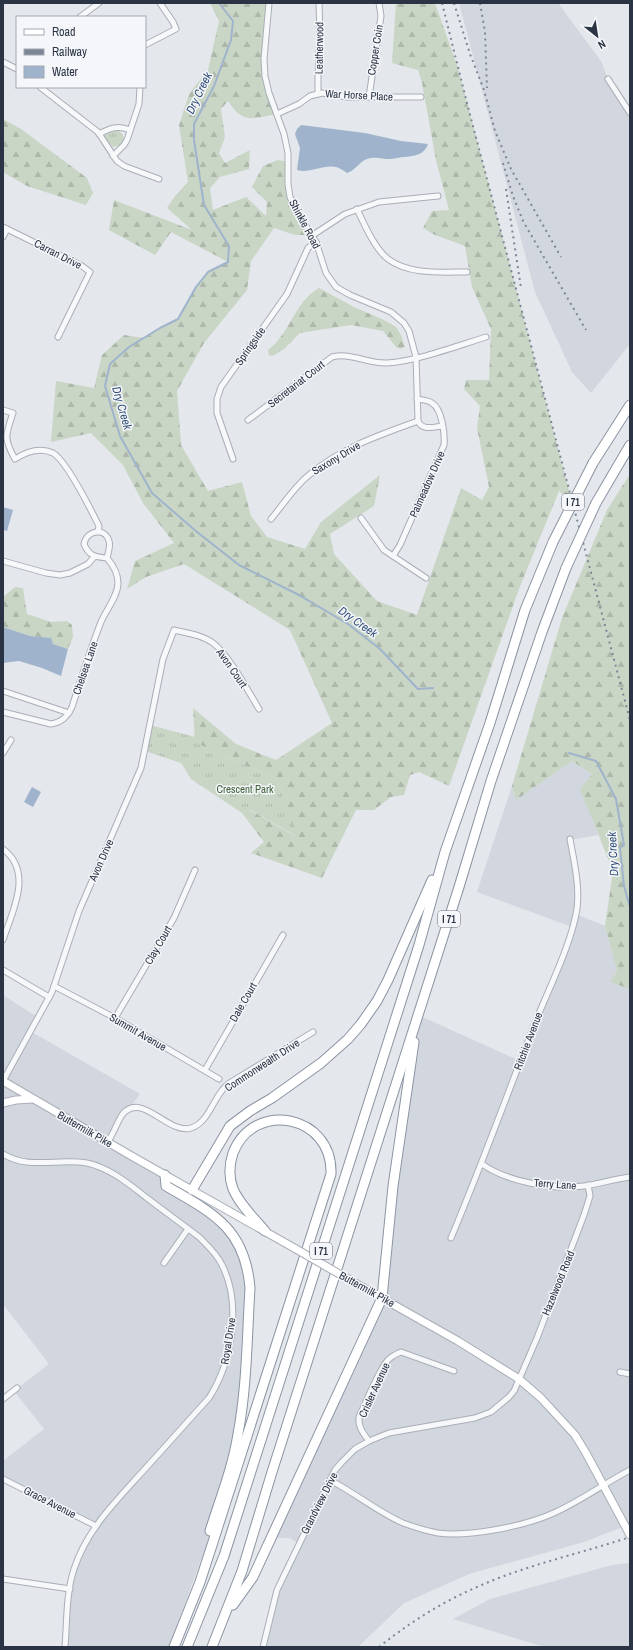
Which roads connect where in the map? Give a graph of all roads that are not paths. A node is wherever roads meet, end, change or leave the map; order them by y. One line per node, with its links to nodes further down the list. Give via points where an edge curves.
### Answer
1 (99, 3): 6 (street)
2 (160, 3): 7 (street, via 176,29)
3 (269, 3): 17 (street, Shinkle Road, via 265,76)
4 (319, 3): 13 (street, Leatherwood)
5 (379, 3): 14 (street, Copper Coin, via 381,16)
6 (81, 16)
7 (146, 44)
8 (3, 62): 9 (street)
9 (16, 68)
10 (608, 79): 16 (street)
11 (41, 88): 19 (street)
12 (140, 88): 18 (street, via 139,104)
13 (318, 94): 14 (street, War Horse Place); 17 (street, War Horse Place)
14 (369, 96): 15 (street, War Horse Place)
15 (421, 97)
16 (630, 113)
17 (277, 114): 25 (street, Shinkle Road, via 288,153 290,197)
18 (130, 130): 19 (street, via 115,127); 20 (street, via 124,145)
19 (99, 134): 20 (street)
20 (113, 156): 21 (street, via 124,166)
21 (159, 179)
22 (438, 196): 23 (street, via 383,201)
23 (357, 209): 25 (street); 28 (street, via 363,224 389,260 419,271)
24 (5, 228): 26 (street); 29 (street, Carran Drive, via 90,272)
25 (313, 235): 27 (street, Shinkle Road)
26 (3, 237)
27 (316, 242): 31 (street, Shinkle Road, via 326,273 336,287 398,317 410,331); 39 (street, Springside, via 308,248 287,294 221,387 217,399 217,413)
28 (466, 272)
29 (58, 337)
30 (486, 337): 31 (street, Secretariat Court)
31 (416, 357): 32 (street, Shinkle Road); 35 (street, Secretariat Court, via 386,363 339,355 332,357)
32 (417, 400): 36 (street, Shinkle Road); 37 (street, Palmeadow Drive, via 426,401 436,407)
33 (630, 405): 57 (highway, I 71, bridge, via 593,463 553,542 525,610)
34 (3, 410): 42 (street, via 13,413 6,442 14,459 25,453 41,450 53,453 60,459 83,494 99,526)
35 (248, 420)
36 (418, 421): 37 (street, via 423,427); 41 (street, Saxony Drive, via 352,446 325,463 303,480)
37 (442, 426): 43 (street, Palmeadow Drive, via 444,436 441,453)
38 (630, 445): 64 (highway, I 71, bridge, via 596,503 566,568 542,632 491,781)
39 (233, 459)
40 (361, 518): 43 (street, via 379,544)
41 (271, 519)
42 (98, 532): 44 (street, via 91,533 85,538 84,544 89,554); 45 (street, via 109,540)
43 (393, 556): 47 (street)
44 (94, 557): 45 (street); 46 (street, via 88,564 60,576)
45 (107, 558): 52 (street, Chelsea Lane, via 114,567 118,584 101,622)
46 (3, 561)
47 (426, 578)
48 (174, 630): 50 (street, Avon Court, via 197,636 217,646); 62 (street, Avon Drive, via 163,659 141,768 79,911)
49 (3, 691): 52 (street)
50 (259, 709)
51 (3, 712): 52 (street, via 51,724 64,720)
52 (69, 713)
53 (10, 740): 54 (street)
54 (3, 753)
55 (570, 839): 74 (street, Ritchie Avenue, via 577,884 577,908 567,943)
56 (4, 851): 60 (street, via 14,861 20,889)
57 (445, 852): 78 (highway, via 388,980 361,1024 321,1063 230,1126); 103 (highway, I 71, via 419,945 224,1556)
58 (195, 870): 65 (street, Clay Court, via 174,918)
59 (283, 935): 67 (street, Dale Court)
60 (3, 940)
61 (3, 970): 63 (street)
62 (54, 986): 63 (street, Avon Drive); 65 (street, Summit Avenue)
63 (49, 996): 69 (street, Avon Drive)
64 (418, 1015): 83 (highway, via 393,1186); 99 (highway, I 71, via 242,1571)
65 (115, 1018): 67 (street, Summit Avenue)
66 (313, 1032): 72 (street, Commonwealth Drive, via 228,1084 219,1093 203,1120 192,1128 171,1125 145,1109 136,1107 123,1115)
67 (204, 1070): 68 (street, Summit Avenue)
68 (219, 1079)
69 (3, 1081): 70 (main road, Buttermilk Pike)
70 (33, 1098): 71 (main road); 72 (main road, Buttermilk Pike)
71 (3, 1103)
72 (108, 1142): 75 (main road, Buttermilk Pike)
73 (3, 1154): 79 (street, Royal Drive, via 22,1163 73,1162 100,1167 116,1175)
74 (482, 1164): 77 (street, Terry Lane, via 489,1169 530,1182 574,1187); 81 (street, Ritchie Avenue)
75 (165, 1175): 78 (main road, Buttermilk Pike); 101 (highway, via 166,1186 208,1210 232,1234 243,1254 250,1288 244,1394 238,1436 206,1546)
76 (630, 1177): 77 (street, Terry Lane)
77 (588, 1185): 87 (street, Hazelwood Road, via 590,1199 582,1222)
78 (192, 1190): 80 (main road, Buttermilk Pike)
79 (188, 1229): 82 (street); 95 (street, Royal Drive, via 217,1256 231,1288 232,1317 224,1367 209,1398)
80 (265, 1231): 83 (main road, Buttermilk Pike, bridge); 102 (highway, via 236,1196 230,1180 231,1160 243,1137 261,1124 276,1120 301,1124 318,1136 324,1145 329,1158 330,1174 213,1542)
81 (451, 1238)
82 (164, 1263)
83 (382, 1298): 87 (main road, Buttermilk Pike); 99 (highway, via 252,1577)
84 (454, 1371): 90 (street, Crisler Avenue, via 401,1352 394,1355 383,1366 359,1417 358,1423)
85 (620, 1372): 86 (street)
86 (630, 1374)
87 (519, 1379): 90 (street, Grandview Drive, via 509,1397 483,1416 389,1433); 94 (main road, Buttermilk Pike, via 546,1403 575,1435)
88 (17, 1388): 89 (street)
89 (3, 1399)
90 (369, 1441): 93 (street, Grandview Drive, via 348,1455)
91 (630, 1470): 94 (street)
92 (3, 1479): 95 (street, Grace Avenue)
93 (330, 1480): 94 (street, via 402,1522 438,1533 492,1530 545,1517 571,1505); 105 (street, Grandview Drive, via 277,1590)
94 (603, 1485): 96 (main road, Buttermilk Pike)
95 (96, 1526): 98 (street, Royal Drive, via 82,1548)
96 (630, 1535)
97 (3, 1579): 98 (street)
98 (70, 1589): 100 (street, Royal Drive)
99 (225, 1615): 104 (highway, I 71)
100 (65, 1647)
101 (169, 1647)
102 (174, 1647)
103 (187, 1647)
104 (212, 1647)
105 (264, 1647)

